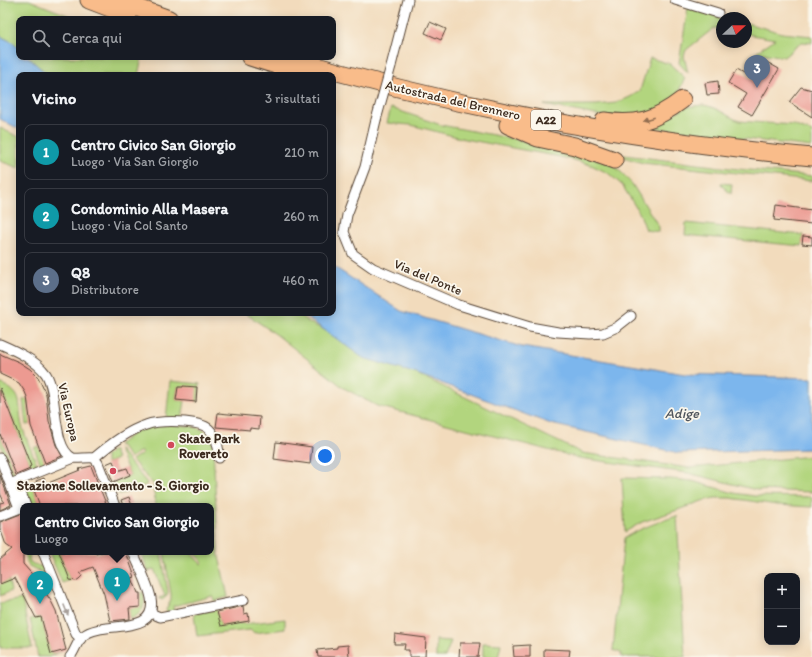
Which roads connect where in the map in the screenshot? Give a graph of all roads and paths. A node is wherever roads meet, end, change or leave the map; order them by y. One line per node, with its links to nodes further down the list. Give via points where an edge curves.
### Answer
1 (89, 0): 6 (highway)
2 (116, 0): 7 (highway)
3 (408, 0): 20 (street, Via del Ponte, bridge, via 365,167 347,215 344,232 353,254 373,268 453,302 530,327 558,332 603,333 617,327)
4 (675, 0): 5 (street)
5 (716, 12)
6 (130, 16)
7 (161, 16)
8 (260, 60): 10 (highway)
9 (296, 60): 11 (highway, Autostrada del Brennero / A22)
10 (299, 72)
11 (334, 72)
12 (336, 73): 15 (highway, Autostrada del Brennero / A22, via 460,103)
13 (336, 83): 16 (highway, Autostrada del Brennero / A22, via 404,102)
14 (682, 100): 15 (highway, one-way to 15, via 665,113 636,122 560,116)
15 (539, 119): 17 (highway, Autostrada del Brennero / A22, via 657,139)
16 (508, 125): 18 (highway, via 538,138 590,150); 19 (highway, Autostrada del Brennero / A22, via 700,156)
17 (812, 157)
18 (614, 160)
19 (812, 168)
20 (630, 316)
21 (0, 344): 22 (street, Via Europa, via 35,363 46,375 51,386 62,445 66,453)
22 (74, 458): 23 (street, Via Europa); 26 (street, Via Europa)
23 (94, 458): 24 (street, via 134,430 147,424 170,422 204,425 216,441); 28 (street)
24 (219, 458)
25 (1, 463): 26 (street)
26 (14, 483): 27 (street)
27 (22, 503)
28 (114, 503)
29 (20, 508): 30 (street)
30 (0, 516)
31 (44, 555): 35 (street, one-way to 35, via 76,634)
32 (134, 555): 34 (street, via 151,596)
33 (244, 600): 34 (street, via 160,616)
34 (151, 612): 35 (street, via 138,624 96,629)
35 (81, 639): 36 (street)
36 (71, 656)

